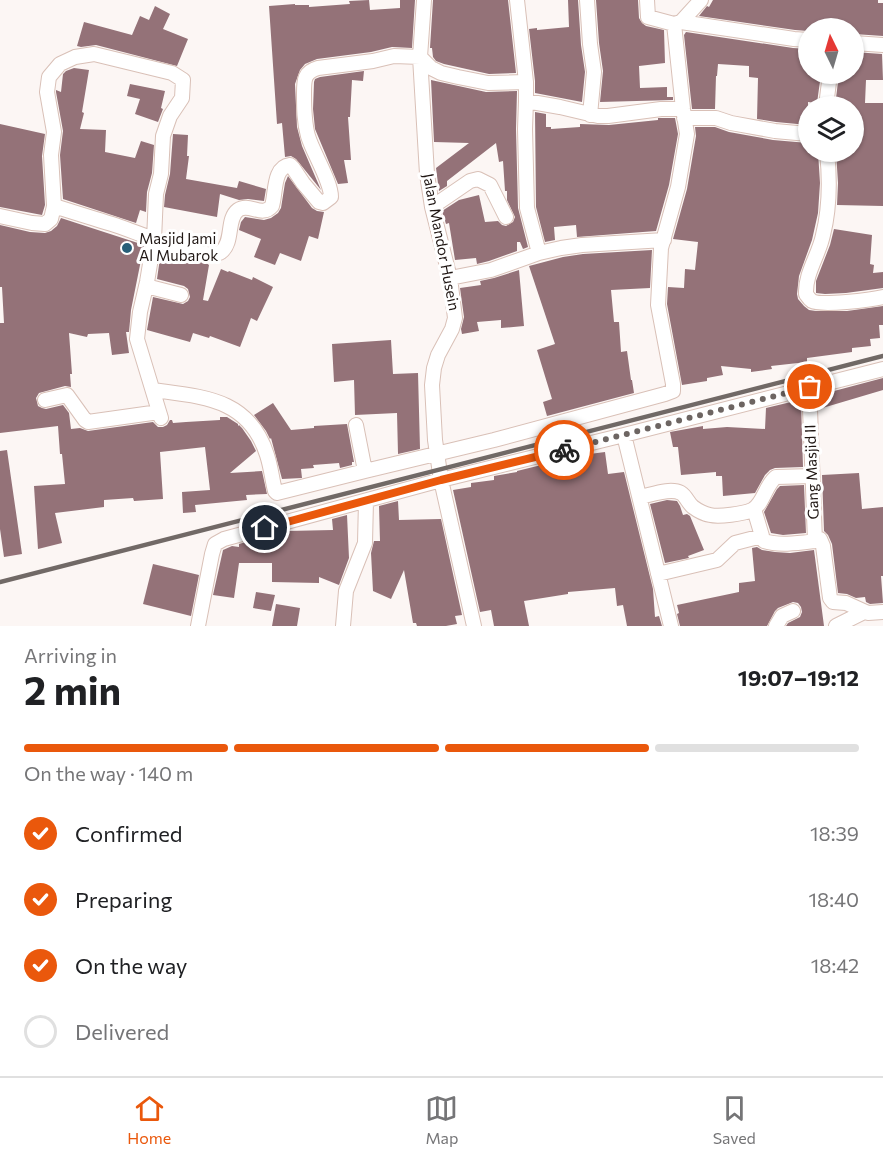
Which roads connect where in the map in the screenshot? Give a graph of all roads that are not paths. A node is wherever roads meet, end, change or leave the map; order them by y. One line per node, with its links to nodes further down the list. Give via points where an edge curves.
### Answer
1 (424, 0): 10 (street, Jalan Mandor Husein)
2 (518, 0): 11 (street)
3 (587, 0): 14 (street, via 594,72)
4 (646, 0): 6 (street, via 648,17)
5 (701, 0): 6 (street)
6 (678, 23): 7 (street); 13 (street)
7 (798, 39)
8 (864, 44): 9 (street)
9 (883, 45)
10 (420, 57): 11 (street, via 441,73 488,83); 18 (street, Jalan Mandor Husein); 21 (street, via 394,56 318,68 306,74 304,119 330,199 319,202 293,168 286,165 279,171 272,207 265,211 248,207 236,212 229,240 221,252 199,252)
11 (526, 82): 12 (street)
12 (526, 101): 14 (street); 23 (street, via 527,208)
13 (684, 113): 14 (street); 15 (street); 22 (street, via 687,134)
14 (590, 115)
15 (798, 133)
16 (828, 162): 27 (street, via 830,198 806,294 821,303)
17 (54, 206): 19 (street, via 51,219 45,224); 21 (street); 21 (street, via 54,132 47,92 49,77 60,64 94,54 172,73 184,85 182,98 163,136)
18 (432, 207): 20 (street, via 478,179 490,185); 24 (street, Jalan Mandor Husein)
19 (0, 216)
20 (506, 216)
21 (154, 240): 25 (street)
22 (664, 240): 23 (street, via 582,245); 34 (street, via 658,305 673,391)
23 (539, 253): 24 (street, via 491,270)
24 (450, 278): 34 (street, Jalan Mandor Husein, via 455,318 438,355 432,385)
25 (146, 286): 26 (street); 30 (street, via 137,339)
26 (182, 295)
27 (883, 297)
28 (883, 369): 29 (street)
29 (810, 387): 33 (street); 36 (street, Gang Masjid II)
30 (153, 390): 31 (street, via 160,415 88,422 67,395); 35 (street, via 202,397 238,411 261,440 277,493)
31 (45, 400)
32 (356, 425): 35 (street)
33 (624, 435): 37 (street); 38 (street)
34 (436, 454): 35 (street); 37 (street, Jalan Mandor Husein)
35 (365, 471)
36 (812, 476): 40 (street, via 776,477); 42 (street, Gang Masjid II)
37 (441, 480): 39 (street); 49 (street, Jalan Mandor Husein)
38 (640, 497): 40 (street, via 668,491 682,493 691,505 711,516); 43 (street)
39 (366, 501): 47 (street, via 215,544); 48 (street, via 365,543 346,591)
40 (754, 509): 41 (street)
41 (762, 536): 42 (street, via 770,543); 43 (street, via 735,543 717,560)
42 (815, 541): 45 (street, Gang Masjid II, via 820,539 823,546 831,600)
43 (658, 574): 50 (street)
44 (793, 611): 51 (street, via 782,616)
45 (864, 612): 46 (street, Gang Masjid II); 52 (street)
46 (883, 612)
47 (198, 626)
48 (343, 626)
49 (474, 626)
50 (671, 626)
51 (776, 626)
52 (836, 626)

